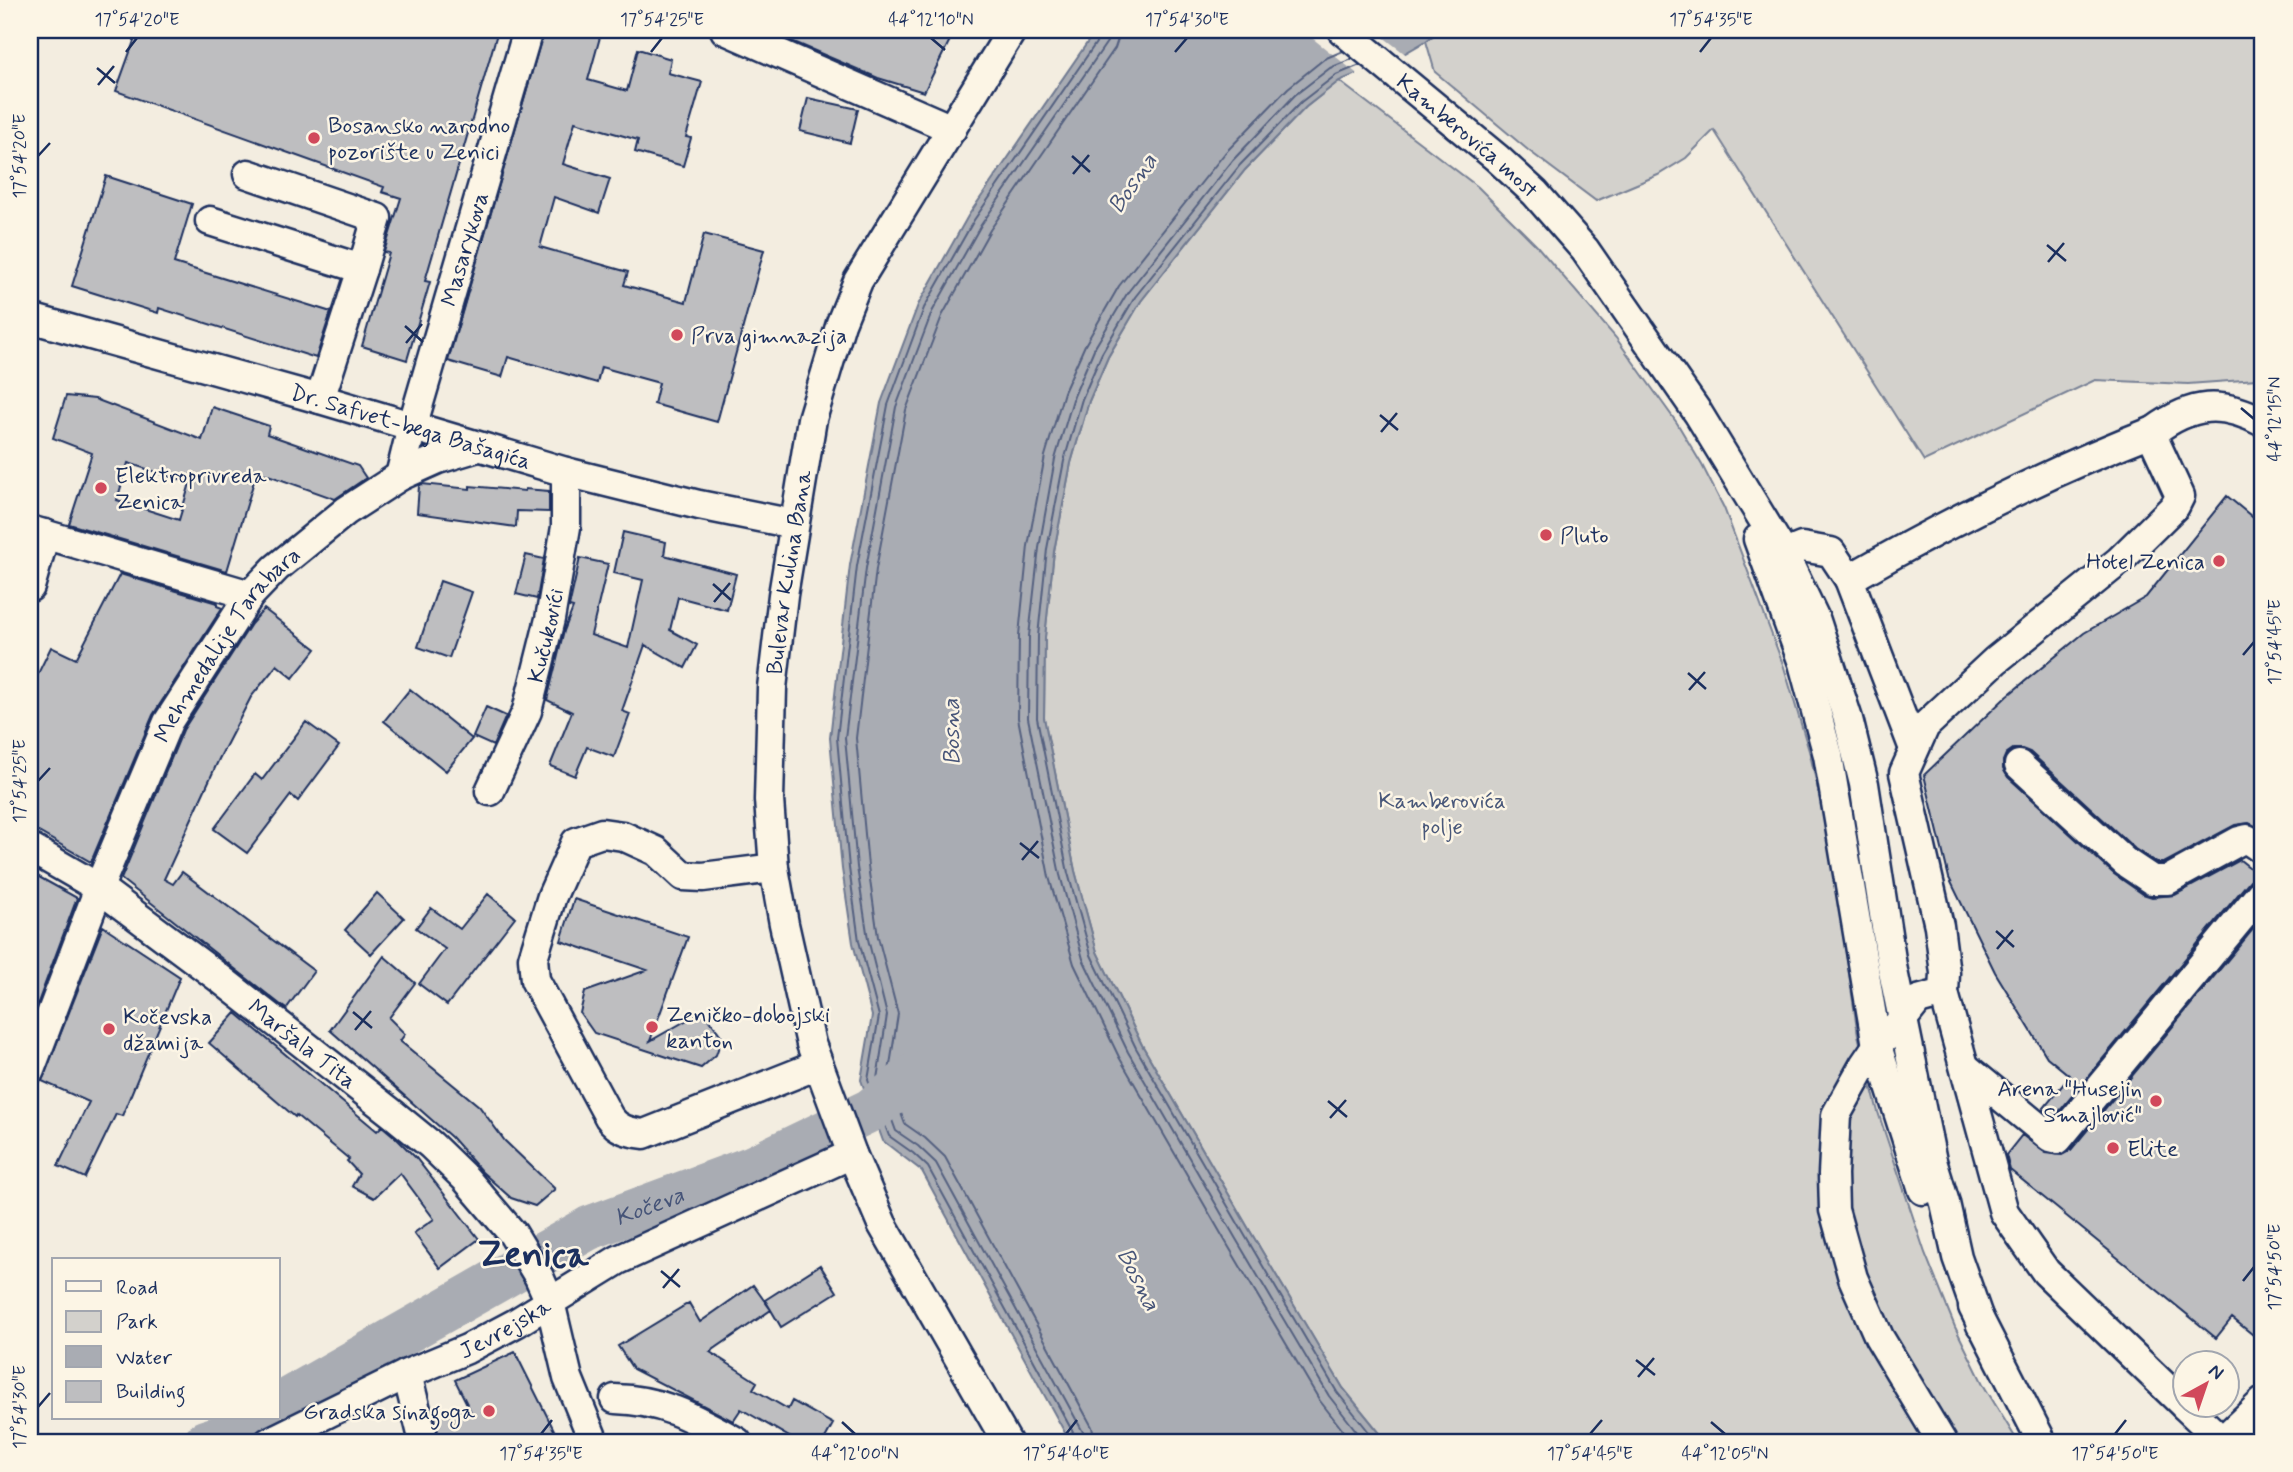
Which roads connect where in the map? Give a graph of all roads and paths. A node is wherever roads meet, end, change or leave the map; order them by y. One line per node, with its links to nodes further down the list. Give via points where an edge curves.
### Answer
1 (528, 30): 12 (street, Masarykova)
2 (725, 30): 5 (street)
3 (1012, 30): 5 (street, Bulevar Kulina Bana)
4 (1342, 30): 19 (street, Kamberovića most, via 1497,158 1585,250 1728,461)
5 (951, 129): 17 (street, Bulevar Kulina Bana, via 858,281 841,323 812,419)
6 (248, 174): 8 (street, via 377,218)
7 (210, 220): 8 (street)
8 (362, 269): 10 (street)
9 (30, 317): 10 (street, Dr. Safvet-bega Bašagića)
10 (320, 399): 12 (street, Dr. Safvet-bega Bašagića)
11 (2263, 422): 13 (street, via 2243,411 2214,405 2172,417)
12 (412, 427): 14 (street, Dr. Safvet-bega Bašagića); 16 (street)
13 (2154, 432): 20 (street, via 2100,452 1937,529); 23 (street, via 2180,496 2175,506 2119,561 1959,693 1924,726)
14 (478, 447): 15 (street, Dr. Safvet-bega Bašagića); 16 (street, Mehmedalije Tarabara)
15 (566, 472): 17 (street, Dr. Safvet-bega Bašagića); 25 (street, Kučukovići, via 566,527 550,619 527,711)
16 (400, 476): 22 (street, Mehmedalije Tarabara, via 346,512)
17 (794, 524): 28 (street, Bulevar Kulina Bana, via 772,688 769,800)
18 (37, 532): 21 (street); 22 (street)
19 (1775, 558): 20 (street, via 1802,547 1831,552); 32 (street, via 1816,621 1848,719 1864,784); 33 (street, via 1828,755)
20 (1849, 579): 23 (street)
21 (30, 587)
22 (250, 595): 30 (street, Mehmedalije Tarabara, via 168,722)
23 (1914, 749): 31 (street, via 1904,773 1939,926)
24 (2019, 765): 27 (street, via 2125,862 2152,880 2168,880 2239,841 2247,839)
25 (490, 791)
26 (30, 848): 30 (street, Maršala Tita)
27 (2263, 850)
28 (774, 868): 36 (street, Bulevar Kulina Bana); 36 (street, via 684,876 656,851 623,836 602,833 576,842 552,896 533,958 535,979 609,1117 628,1132 644,1134)
29 (2263, 891): 34 (street, via 2058,1139)
30 (96, 895): 35 (street, Mehmedalije Tarabara); 38 (street, Maršala Tita, via 218,977 431,1145 513,1234)
31 (1944, 993): 32 (street, via 1917,1000); 34 (street)
32 (1903, 1019): 33 (street); 39 (street, via 1932,1161 1957,1258)
33 (1877, 1046): 39 (street, via 1928,1209); 50 (street, via 1836,1115 1834,1210 1853,1278 1879,1337)
34 (1965, 1067): 41 (street, via 2004,1212 2046,1272)
35 (30, 1070)
36 (820, 1073): 37 (street, Bulevar Kulina Bana)
37 (852, 1154): 38 (street, Jevrejska); 49 (street, Bulevar Kulina Bana, via 883,1224)
38 (545, 1289): 40 (street, Jevrejska, via 516,1323); 47 (street, Maršala Tita, via 568,1378)
39 (1981, 1325): 51 (street)
40 (407, 1374): 45 (street, Jevrejska); 46 (street)
41 (2170, 1391)
42 (615, 1399): 48 (street, via 651,1402)
43 (2263, 1402): 52 (street)
44 (2200, 1420): 52 (street)
45 (269, 1442)
46 (424, 1442)
47 (594, 1442)
48 (737, 1442)
49 (1007, 1442)
50 (1942, 1442)
51 (2042, 1442)
52 (2222, 1442)

